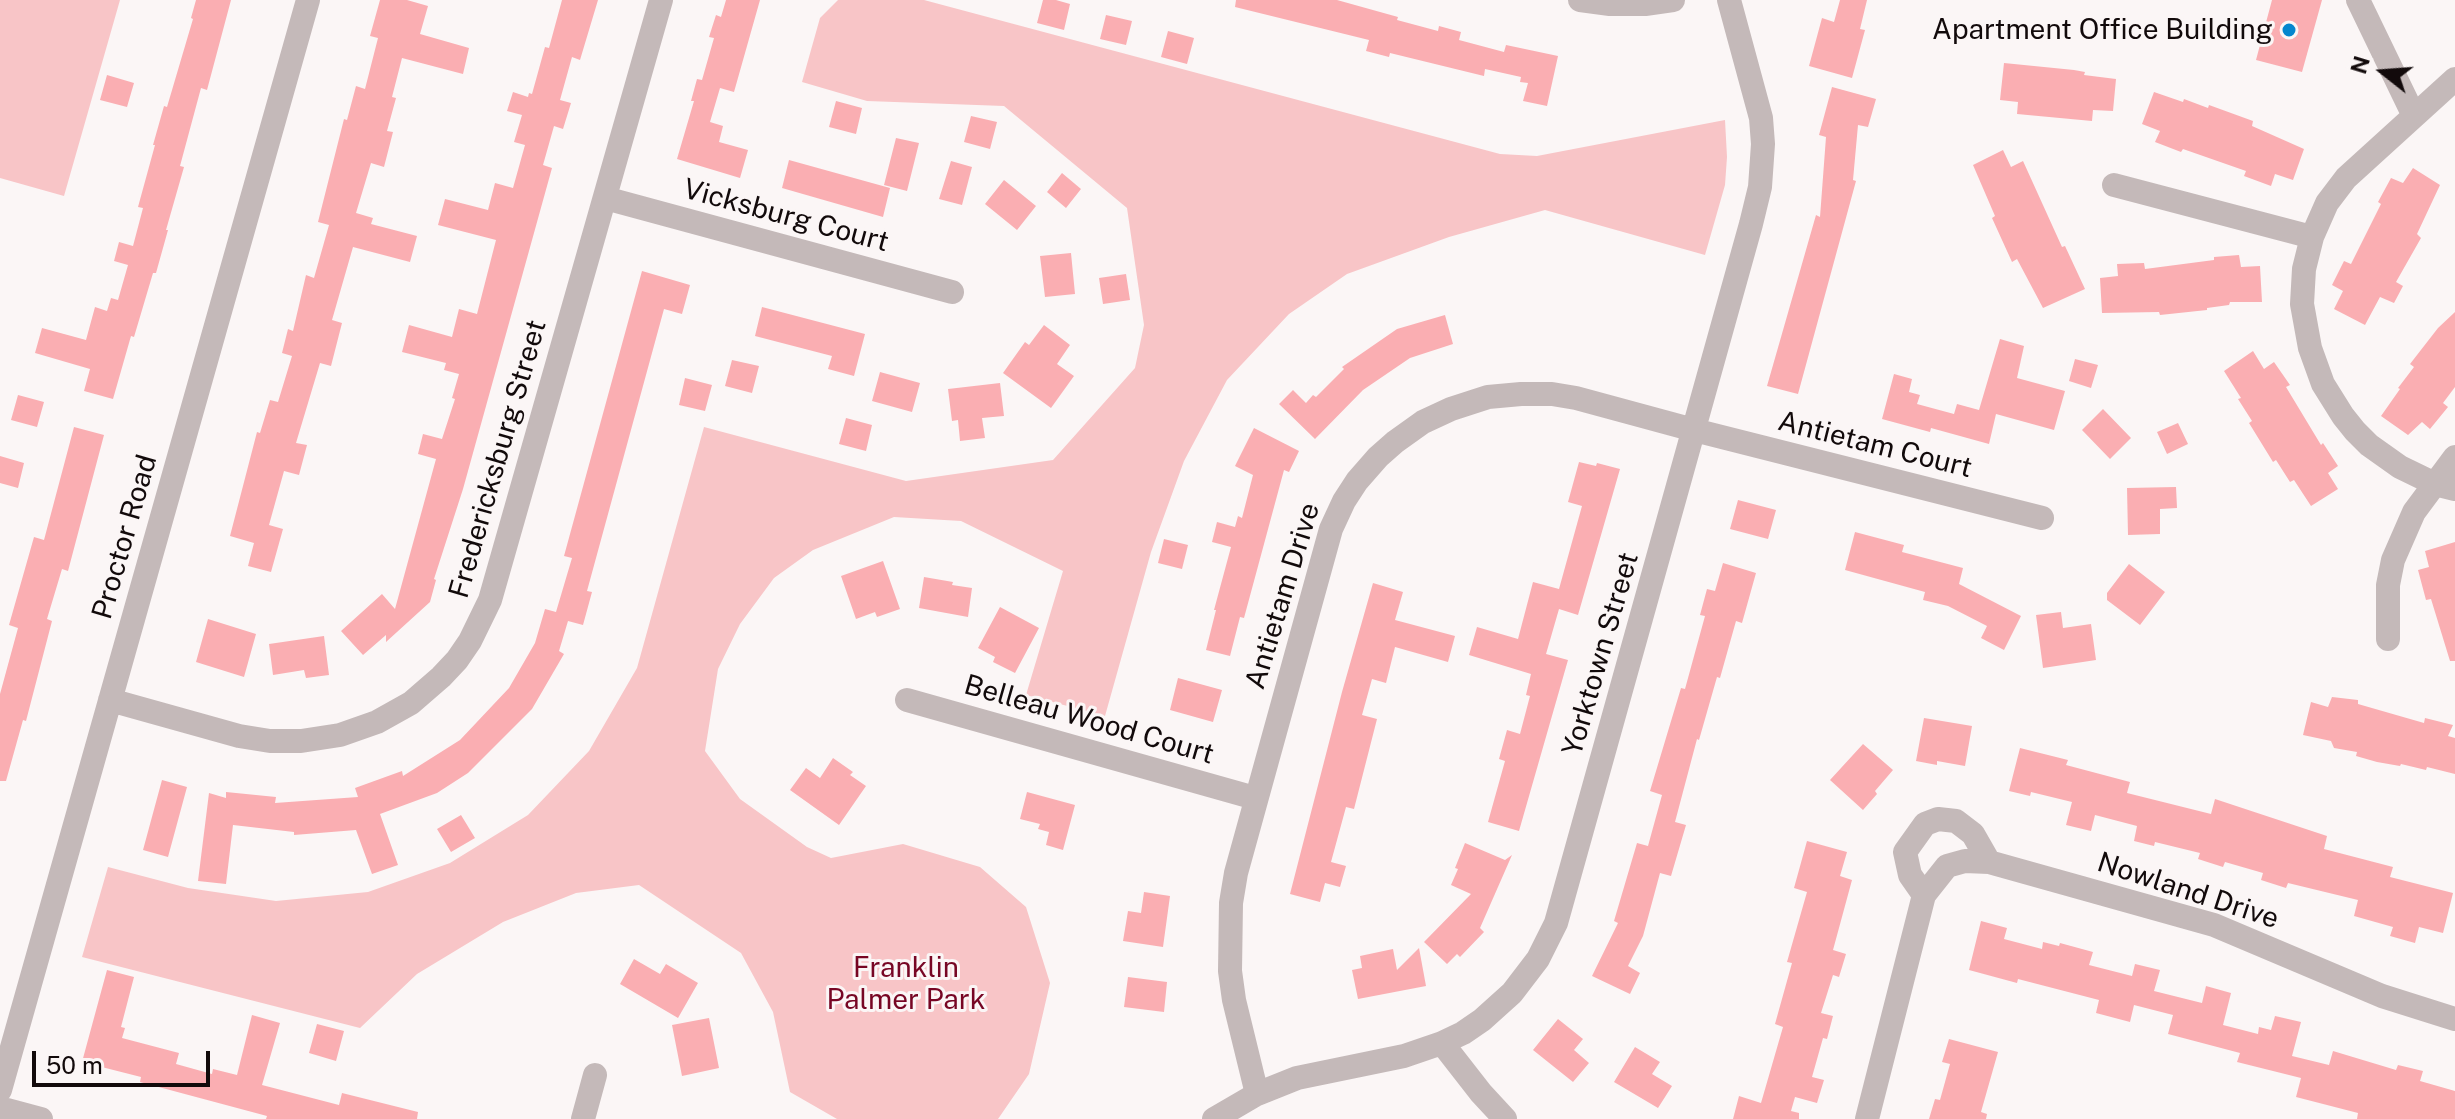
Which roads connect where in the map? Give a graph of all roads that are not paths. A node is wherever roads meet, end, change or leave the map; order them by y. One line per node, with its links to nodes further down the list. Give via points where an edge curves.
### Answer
1 (308, 0): 18 (street, Proctor Road)
2 (661, 0): 10 (street, Fredericksburg Street)
3 (1580, 0): 4 (street)
4 (1673, 0)
5 (1729, 0): 13 (street, Yorktown Street, via 1761,118 1760,187)
6 (2358, 0): 8 (street)
7 (2455, 79): 8 (street)
8 (2414, 116): 11 (street, via 2346,178)
9 (2114, 185): 11 (street)
10 (605, 198): 12 (street, Vicksburg Court); 18 (street, Fredericksburg Street, via 490,600 470,641 441,677 411,703 377,722 301,741 239,736)
11 (2312, 237): 15 (street, via 2302,304 2323,384 2369,445 2400,467)
12 (952, 292)
13 (1694, 430): 16 (street, Antietam Court); 20 (street, Antietam Drive, via 1576,398 1521,394 1451,409 1395,442 1357,481 1331,529); 24 (street, Yorktown Street, via 1556,923 1512,993 1482,1020)
14 (2455, 457): 15 (street)
15 (2445, 487): 17 (street, via 2414,512 2393,560)
16 (2042, 518)
17 (2388, 639)
18 (110, 700): 26 (street, Proctor Road)
19 (907, 700): 20 (street, Belleau Wood Court)
20 (1255, 798): 27 (street, Antietam Drive, via 1236,873 1229,941 1234,1000)
21 (1989, 862): 22 (street, Nowland Drive, via 1947,866); 22 (street, via 1973,834 1956,821 1925,824 1905,852 1910,875); 23 (street, Nowland Drive, via 2214,925 2382,996)
22 (1924, 895): 33 (street, Nowland Drive)
23 (2455, 1019)
24 (1442, 1043): 27 (street, Yorktown Street, via 1297,1078); 32 (street)
25 (595, 1075): 30 (street)
26 (0, 1090)
27 (1257, 1094): 31 (street, Yorktown Street)
28 (0, 1108): 29 (street)
29 (41, 1119)
30 (583, 1119)
31 (1214, 1119)
32 (1505, 1119)
33 (1867, 1119)

